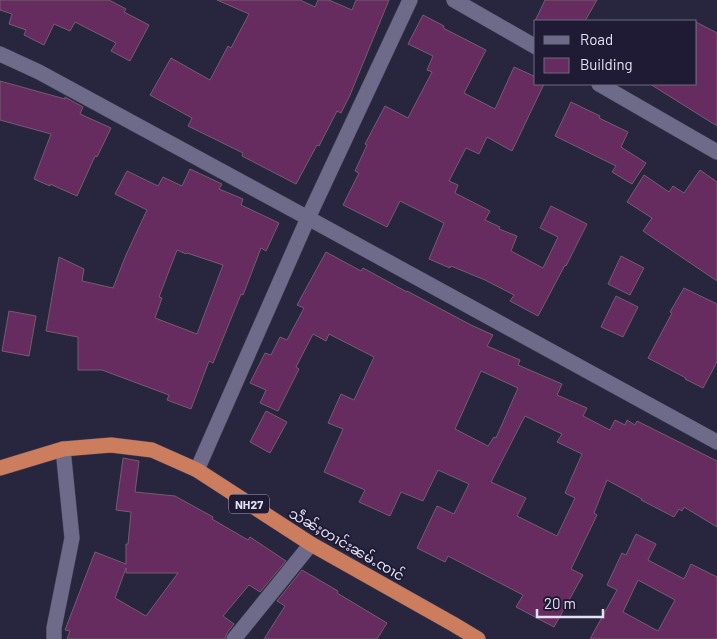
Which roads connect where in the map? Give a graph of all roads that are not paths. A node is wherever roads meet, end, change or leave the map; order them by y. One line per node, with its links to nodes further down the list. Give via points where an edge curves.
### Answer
1 (410, 0): 7 (street)
2 (454, 0): 3 (street)
3 (534, 46)
4 (0, 54): 7 (street)
5 (601, 85): 6 (street)
6 (717, 152)
7 (308, 218): 8 (street); 11 (street)
8 (717, 442)
9 (62, 449): 10 (highway, သဵၼ်ႈတၢင်းၼမ်ႉၸၢင် / NH27); 11 (highway, သဵၼ်ႈတၢင်းၼမ်ႉၸၢင် / NH27, via 111,445 152,450); 13 (street, via 72,538)
10 (0, 468)
11 (197, 470): 12 (highway, သဵၼ်ႈတၢင်းၼမ်ႉၸၢင် / NH27)
12 (311, 544): 14 (street); 15 (highway, သဵၼ်ႈတၢင်းၼမ်ႉၸၢင် / NH27)
13 (54, 639)
14 (234, 639)
15 (478, 639)

